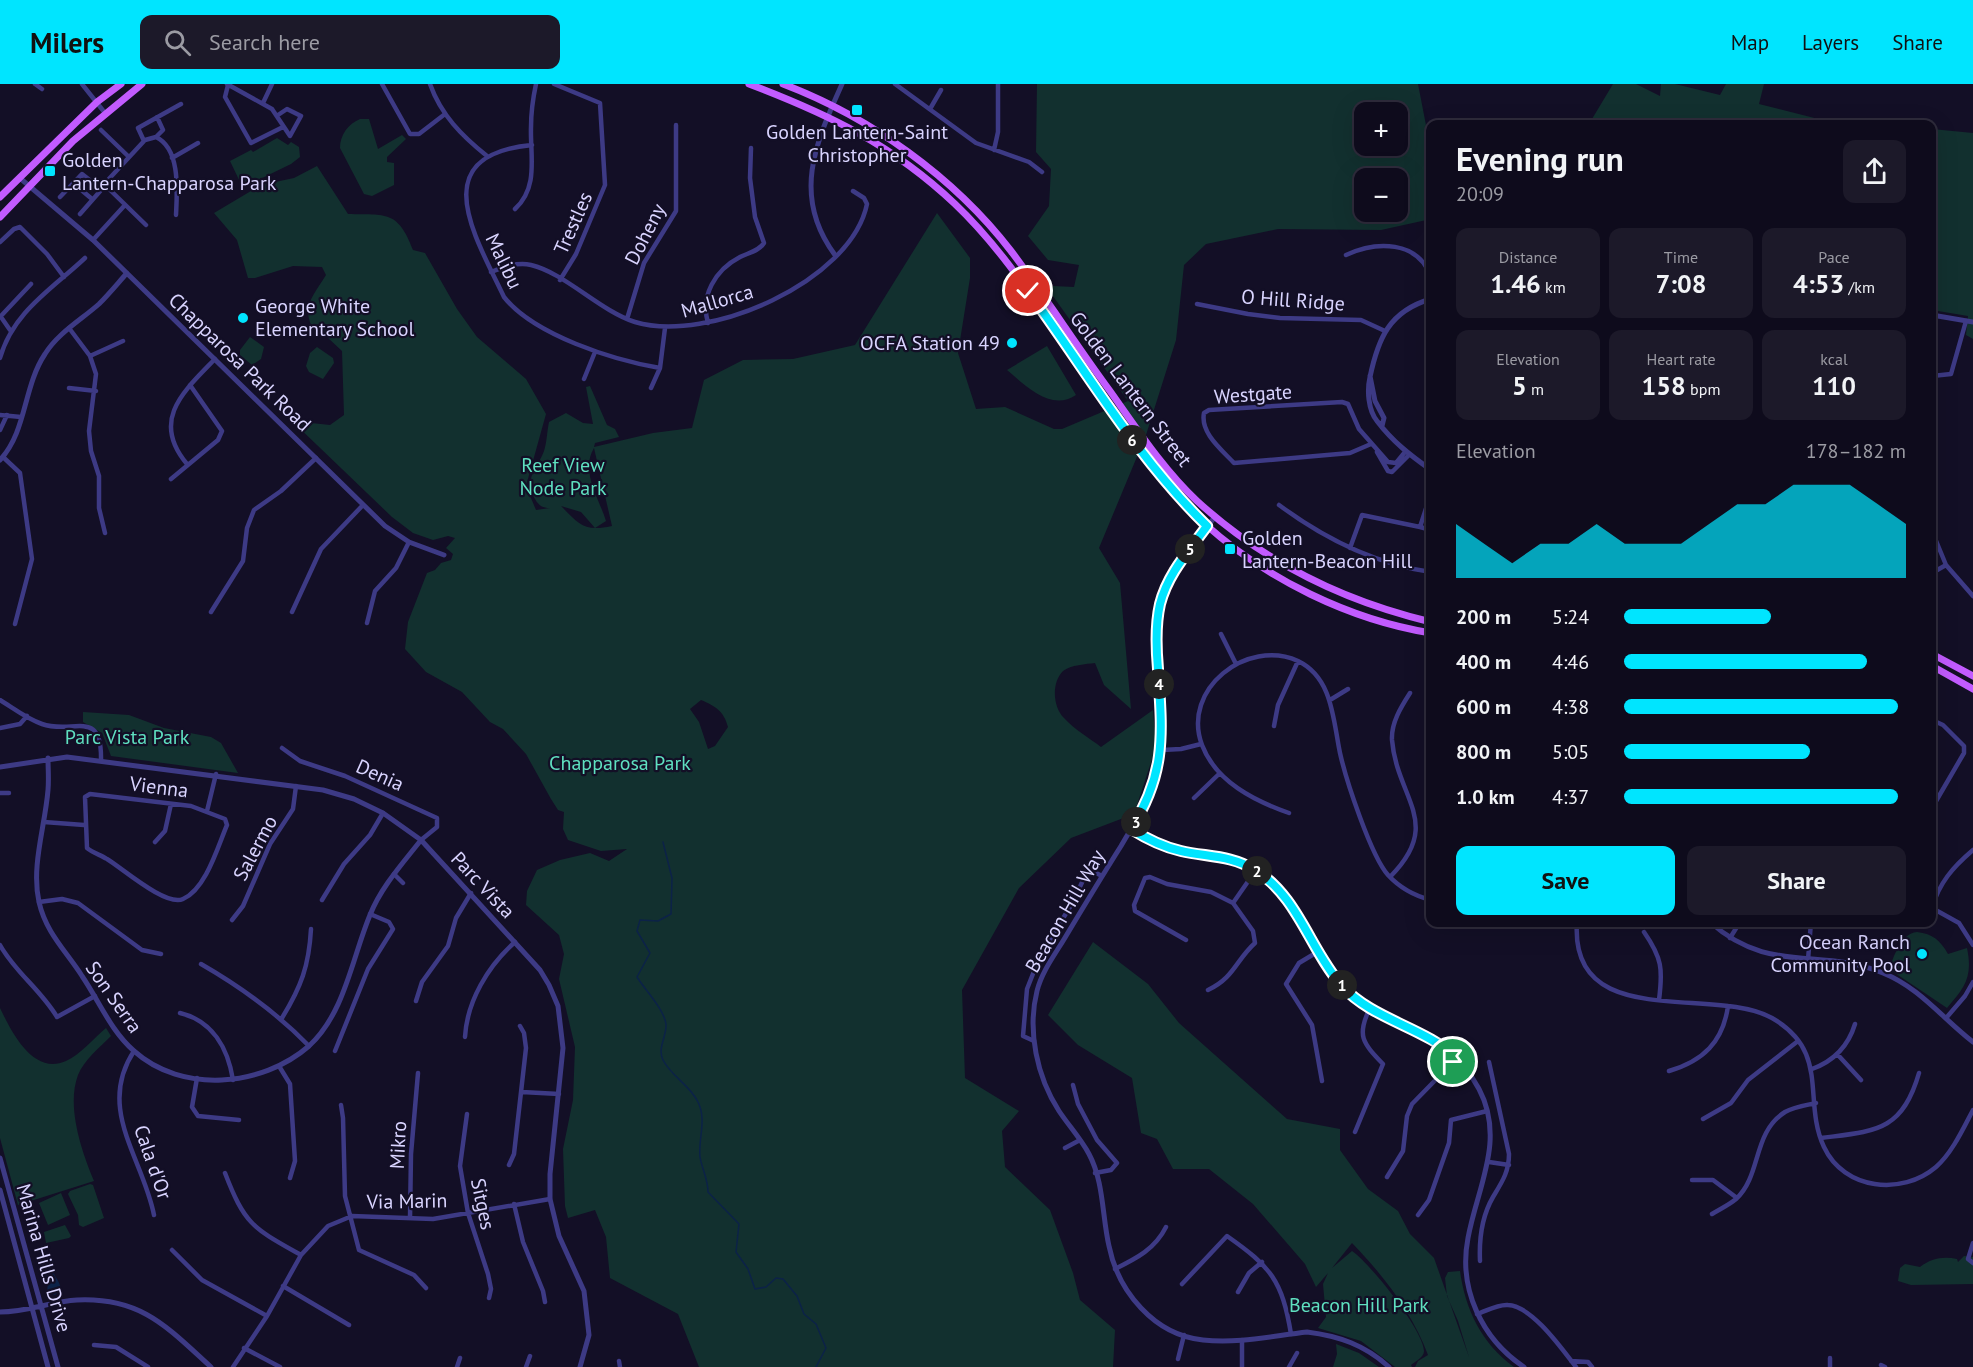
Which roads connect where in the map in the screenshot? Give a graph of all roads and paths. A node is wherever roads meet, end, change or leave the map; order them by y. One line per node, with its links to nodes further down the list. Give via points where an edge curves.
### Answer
1 (35, 84): 16 (street)
2 (82, 84): 18 (street)
3 (121, 84): 18 (main road)
4 (142, 84): 23 (main road)
5 (272, 84): 19 (street)
6 (382, 84): 24 (street, via 410,134 419,135)
7 (430, 84): 24 (street)
8 (536, 84): 34 (street)
9 (554, 84): 65 (street, Trestles, via 600,103 605,185 576,254)
10 (749, 84): 26 (main road, Golden Lantern Street)
11 (783, 84): 21 (main road, Golden Lantern Street)
12 (842, 84): 21 (street)
13 (895, 84): 22 (street)
14 (998, 84): 36 (street)
15 (227, 85): 19 (street); 29 (street, via 225,97 251,143)
16 (42, 89)
17 (941, 90): 22 (street)
18 (96, 102): 23 (street); 41 (main road)
19 (263, 103): 25 (street)
20 (181, 104): 27 (street)
21 (832, 107): 26 (street); 105 (main road, Golden Lantern Street, via 899,145 988,225 1146,441)
22 (930, 109): 36 (street, via 976,143)
23 (105, 113): 43 (main road)
24 (445, 114): 37 (street, via 461,135)
25 (278, 115): 29 (street); 29 (street, via 286,109 302,117 290,136)
26 (828, 115): 58 (street, via 815,147 812,184 821,233); 106 (main road, Golden Lantern Street, via 886,149 971,220 1034,300 1140,451)
27 (157, 117): 31 (street, via 163,130); 32 (street, via 138,128)
28 (676, 125): 71 (street, Doheny, via 676,211 644,263)
29 (284, 127)
30 (100, 130): 38 (street)
31 (156, 137): 32 (street); 39 (street, via 164,141)
32 (144, 141): 38 (street)
33 (198, 143): 39 (street)
34 (532, 145): 37 (street, via 500,149); 51 (street, via 531,178 524,199)
35 (751, 148): 73 (street, via 755,217 764,243 729,264 713,280 705,307)
36 (994, 150): 40 (street, via 1029,162)
37 (487, 156): 62 (street, Malibu, via 478,162 465,194 470,224)
38 (129, 157): 44 (street, via 107,181)
39 (172, 158): 53 (street, via 177,186)
40 (1042, 172)
41 (21, 179): 43 (street, Chapparosa Park Road); 47 (main road)
42 (73, 183): 45 (street, via 82,174); 48 (street); 49 (street)
43 (30, 186): 54 (main road); 56 (street, Chapparosa Park Road)
44 (107, 187): 45 (street); 50 (street)
45 (101, 189): 49 (street)
46 (853, 191): 58 (street, Mallorca, via 867,204 855,232)
47 (0, 197)
48 (60, 197)
49 (92, 200): 52 (street)
50 (125, 205): 55 (street); 56 (street)
51 (514, 209)
52 (80, 214)
53 (176, 215)
54 (0, 217)
55 (146, 225)
56 (93, 240): 63 (street, Chapparosa Park Road)
57 (0, 242): 64 (street, via 20,227)
58 (835, 255): 73 (street, Mallorca, via 808,280 784,295)
59 (1346, 255): 61 (street, via 1360,248 1394,245 1418,257)
60 (85, 258): 64 (street)
61 (1426, 269)
62 (491, 272): 65 (street, Mallorca, via 509,265 530,265); 79 (street, Malibu, via 512,307)
63 (127, 273): 74 (street, via 100,303); 82 (street, Chapparosa Park Road)
64 (64, 277): 76 (street)
65 (560, 280): 71 (street, Mallorca)
66 (31, 284): 70 (street)
67 (1426, 301): 77 (street, via 1407,309)
68 (1197, 304): 77 (street, O Hill Ridge, via 1280,318 1361,320)
69 (1936, 316): 72 (street)
70 (0, 317): 76 (street)
71 (627, 319): 75 (street, Mallorca)
72 (1970, 322): 84 (street, via 1951,374)
73 (708, 323): 75 (street, Mallorca)
74 (69, 328): 80 (street); 92 (street, via 35,371)
75 (665, 328): 83 (street)
76 (10, 330): 81 (street)
77 (1385, 331): 96 (street, via 1371,363 1370,376 1375,401 1384,418 1382,426)
78 (123, 341): 80 (street)
79 (595, 352): 83 (street, Malibu); 85 (street)
80 (90, 356): 89 (street)
81 (0, 358)
82 (215, 359): 86 (street); 97 (street, Chapparosa Park Road)
83 (660, 368): 88 (street)
84 (1936, 376)
85 (584, 379)
86 (190, 385): 99 (street, via 176,402 171,424 174,446); 99 (street, via 222,431 218,440)
87 (69, 388): 89 (street)
88 (651, 388)
89 (96, 391): 109 (street, via 89,431)
90 (0, 415): 91 (street)
91 (7, 415): 92 (street); 93 (street)
92 (21, 417): 98 (street)
93 (0, 430)
94 (1371, 444): 94 (street, Westgate, via 1348,404 1342,402 1209,410 1202,421 1214,442 1234,463 1350,453); 95 (street, Westgate)
95 (1377, 452): 96 (street, via 1396,464); 96 (street, Westgate, via 1392,472)
96 (1407, 453): 100 (street)
97 (316, 458): 102 (street, Chapparosa Park Road); 118 (street, via 254,510 247,528 243,561)
98 (2, 459): 122 (street, via 20,473 32,559)
99 (187, 464): 101 (street)
100 (1426, 466)
101 (171, 479)
102 (363, 505): 111 (street, Chapparosa Park Road); 119 (street, via 321,549)
103 (1279, 506): 112 (street, via 1310,528)
104 (1426, 511): 107 (street)
105 (1215, 517): 106 (street, Beacon Hill Way); 120 (main road, Golden Lantern Street, via 1258,551 1320,586 1365,604)
106 (1207, 526): 123 (main road, Golden Lantern Street, via 1258,563 1312,594 1373,618); 141 (street, Beacon Hill Way, via 1174,570 1158,615)
107 (1420, 527): 108 (street); 112 (street, via 1362,515)
108 (1426, 529)
109 (105, 533)
110 (1936, 541): 114 (street)
111 (409, 542): 113 (street, Chapparosa Park Road); 121 (street, via 396,568 375,591)
112 (1350, 548): 115 (street, via 1378,560)
113 (444, 555)
114 (1946, 565): 116 (street); 117 (street)
115 (1426, 571)
116 (1936, 571)
117 (1973, 596)
118 (211, 612)
119 (292, 612)
120 (1426, 621)
121 (367, 623)
122 (15, 624)
123 (1426, 632)
124 (1221, 634): 127 (street)
125 (1936, 656): 129 (main road)
126 (1298, 662): 127 (street, via 1263,655); 134 (street, via 1310,669); 137 (street, via 1278,705)
127 (1236, 664): 139 (street, via 1219,675 1203,700 1199,720)
128 (1936, 668): 131 (main road)
129 (1973, 676)
130 (1348, 689): 134 (street)
131 (1973, 689)
132 (1410, 693): 165 (street, via 1398,712 1392,739 1417,828 1414,848 1404,865)
133 (0, 700): 135 (street)
134 (1330, 700): 165 (street, via 1344,767 1374,849)
135 (27, 716): 138 (street, via 20,724); 143 (street, via 53,726 87,726 97,732 101,741)
136 (1936, 722): 151 (street, via 1964,746 1964,753)
137 (1274, 726)
138 (0, 728)
139 (1201, 744): 141 (street); 145 (street)
140 (282, 748): 159 (street, Denia, via 300,761 356,780 437,818 437,827)
141 (1162, 750): 158 (street, Beacon Hill Way, via 1155,782)
142 (48, 758): 143 (street, Parc Vista); 144 (street, Parc Vista); 156 (street, Son Serra)
143 (101, 760): 146 (street, Parc Vista)
144 (0, 767)
145 (1220, 773): 150 (street); 155 (street, via 1256,801)
146 (216, 774): 147 (street, Parc Vista); 153 (street)
147 (296, 786): 154 (street, Parc Vista, via 354,799); 175 (street, Salermo, via 293,809)
148 (0, 793): 149 (street)
149 (9, 793)
150 (1194, 798)
151 (1936, 801)
152 (171, 804): 153 (street, Vienna); 157 (street, Vienna, via 90,794 85,797); 160 (street, via 165,831)
153 (207, 811): 157 (street, Vienna, via 226,822 209,869 181,900 152,891 87,848)
154 (383, 813): 159 (street, Parc Vista); 170 (street)
155 (1289, 813)
156 (44, 822): 157 (street); 171 (street, Son Serra, via 36,879)
157 (84, 825)
158 (1131, 829): 162 (street, via 1160,845 1217,855); 164 (street, Beacon Hill Way)
159 (421, 840): 163 (street, Son Serra); 167 (street, Parc Vista)
160 (154, 842)
161 (1973, 850): 168 (street, via 1940,885)
162 (1256, 870): 172 (street); 187 (street, via 1286,897)
163 (394, 874): 166 (street); 174 (street, Son Serra)
164 (1102, 876): 204 (street, Beacon Hill Way, via 1039,983 1034,1006); 204 (street, via 1092,871 1084,878 1040,956 1027,989 1023,1036)
165 (1390, 877): 169 (street)
166 (403, 883)
167 (471, 893): 184 (street, Parc Vista); 195 (street, via 456,918 448,946 422,982)
168 (1936, 896)
169 (1426, 898)
170 (322, 900)
171 (39, 902): 188 (street, via 62,899 78,903 142,950); 193 (street, Son Serra, via 49,930)
172 (1233, 903): 183 (street, via 1210,892 1145,878 1135,911); 192 (street, via 1256,940 1230,977)
173 (1936, 910): 186 (street, via 1955,919)
174 (370, 914): 207 (street, Son Serra, via 344,989); 209 (street, via 389,922 393,929 368,969)
175 (232, 920)
176 (1577, 927): 194 (street, via 1583,961 1597,979 1618,993)
177 (1716, 927): 182 (street)
178 (1737, 927): 182 (street)
179 (1811, 927): 189 (street)
180 (311, 929): 200 (street, via 309,957 299,990)
181 (1644, 932): 194 (street, via 1657,950 1661,964)
182 (1730, 938): 189 (street, via 1771,956)
183 (1186, 939)
184 (515, 942): 203 (street, via 496,961 471,1003); 224 (street, Parc Vista, via 540,970 558,1006 563,1048)
185 (0, 945): 193 (street, via 7,958 46,998 57,1017)
186 (1973, 945)
187 (1319, 951): 197 (street, via 1344,988); 221 (street, via 1299,963 1286,984 1312,1024)
188 (161, 954)
189 (1808, 960): 199 (street, via 1841,962 1882,972 1915,991)
190 (201, 964): 200 (street, via 237,984 258,1004)
191 (1973, 982): 199 (street)
192 (1208, 990)
193 (95, 996): 208 (street, Son Serra)
194 (1659, 1000): 196 (street)
195 (416, 1001)
196 (1728, 1006): 205 (street, via 1765,1015); 215 (street, via 1714,1045 1697,1060)
197 (1370, 1008): 211 (street, via 1432,1038); 232 (street, via 1363,1023 1363,1039 1383,1064)
198 (180, 1013): 219 (street, via 194,1017 214,1034 229,1057)
199 (1947, 1017): 206 (street)
200 (282, 1018): 207 (street)
201 (1855, 1024): 210 (street)
202 (520, 1026): 223 (street, via 526,1041)
203 (465, 1037)
204 (1034, 1041): 234 (street, Beacon Hill Way, via 1050,1095)
205 (1798, 1041): 214 (street); 230 (street, via 1748,1080 1731,1102)
206 (1973, 1042)
207 (309, 1046): 213 (street, Son Serra)
208 (134, 1051): 218 (street, Son Serra, via 177,1075); 251 (street, Cala d'Or, via 120,1078 118,1096 129,1151 151,1197)
209 (335, 1051)
210 (1838, 1055): 214 (street); 220 (street)
211 (1457, 1058): 228 (street, via 1479,1089); 242 (street, via 1412,1104 1403,1151)
212 (1489, 1062): 239 (street)
213 (279, 1066): 219 (street, Son Serra, via 257,1076); 243 (street, via 290,1084 295,1161)
214 (1812, 1069): 225 (street)
215 (1669, 1071)
216 (418, 1073): 254 (street, Mikro)
217 (1919, 1073): 233 (street, via 1913,1096 1895,1119 1863,1133)
218 (196, 1078): 219 (street, Son Serra); 231 (street, via 192,1107 198,1116)
219 (233, 1080)
220 (1861, 1080)
221 (1322, 1081)
222 (1073, 1085): 241 (street, via 1078,1104 1097,1140 1117,1163 1111,1170)
223 (522, 1092): 224 (street); 238 (street, via 514,1154)
224 (559, 1094): 247 (street, Parc Vista)
225 (1816, 1102): 233 (street); 246 (street, via 1793,1108 1774,1121 1761,1140 1749,1180)
226 (341, 1105): 253 (street, via 345,1196)
227 (1973, 1110): 233 (street, via 1937,1166 1918,1179 1897,1185 1876,1185 1849,1174 1827,1152)
228 (1487, 1111): 237 (street); 252 (street, via 1451,1120 1446,1152 1429,1200)
229 (467, 1114): 249 (street, Sitges, via 460,1166)
230 (1703, 1119)
231 (239, 1120)
232 (1354, 1132)
233 (1821, 1138)
234 (1080, 1140): 235 (street); 241 (street, Beacon Hill Way)
235 (1065, 1148)
236 (0, 1158): 269 (street, Marina Hills Drive)
237 (1489, 1162): 239 (street); 272 (street, via 1466,1252 1468,1282)
238 (509, 1164)
239 (1509, 1165): 259 (street, via 1485,1215 1479,1241)
240 (225, 1173): 258 (street, via 244,1217 261,1233)
241 (1095, 1173): 262 (street, Beacon Hill Way)
242 (1388, 1177)
243 (290, 1178)
244 (1692, 1180): 246 (street, via 1713,1180)
245 (0, 1190): 270 (street, Marina Hills Drive)
246 (1737, 1198): 250 (street)
247 (550, 1199): 248 (street, Via Marin); 294 (street, Parc Vista, via 559,1236 584,1291 589,1335)
248 (514, 1204): 249 (street, Via Marin); 268 (street)
249 (468, 1213): 254 (street, Via Marin); 267 (street, Sitges, via 488,1274)
250 (1712, 1214)
251 (154, 1215)
252 (1418, 1215)
253 (352, 1216): 254 (street, Via Marin); 258 (street, Via Marin, via 328,1226); 265 (street, via 359,1250 414,1275)
254 (410, 1218)
255 (1167, 1227): 262 (street, via 1148,1251)
256 (1973, 1243): 261 (street, via 1968,1259)
257 (172, 1250): 273 (street, via 202,1280)
258 (301, 1255): 264 (street, Via Marin)
259 (1480, 1261)
260 (1262, 1262): 263 (street, via 1228,1237 1223,1238); 266 (street, via 1249,1273); 275 (street, via 1285,1299)
261 (1973, 1263)
262 (1115, 1269): 276 (street, Beacon Hill Way, via 1141,1308 1160,1324)
263 (1182, 1284)
264 (283, 1286): 273 (street, Via Marin); 274 (street)
265 (426, 1288)
266 (1238, 1292)
267 (489, 1298)
268 (545, 1302)
269 (42, 1308): 270 (street); 287 (street, Marina Hills Drive); 289 (street, via 75,1300 119,1302 161,1321)
270 (33, 1310): 271 (street); 286 (street, Marina Hills Drive)
271 (0, 1312)
272 (1477, 1314): 285 (street, via 1504,1305 1516,1306 1542,1325); 298 (street, via 1497,1344)
273 (267, 1316): 279 (street, Via Marin)
274 (350, 1325)
275 (1292, 1334): 277 (street, Beacon Hill Way); 297 (street, Beacon Hill Way, via 1307,1332 1346,1340 1371,1352)
276 (1184, 1335): 277 (street, Beacon Hill Way, via 1199,1340); 284 (street)
277 (1242, 1340): 295 (street)
278 (94, 1345): 288 (street, via 116,1347)
279 (244, 1348): 290 (street, Via Marin); 291 (street)
280 (1297, 1353): 296 (street)
281 (530, 1356): 293 (street)
282 (460, 1358): 292 (street)
283 (1830, 1358): 301 (street)
284 (1178, 1359)
285 (1571, 1361): 299 (street); 300 (street, via 1588,1362)
286 (48, 1367)
287 (58, 1367)
288 (148, 1367)
289 (211, 1367)
290 (233, 1367)
291 (280, 1367)
292 (457, 1367)
293 (526, 1367)
294 (580, 1367)
295 (1242, 1367)
296 (1289, 1367)
297 (1389, 1367)
298 (1524, 1367)
299 (1576, 1367)
300 (1592, 1367)
301 (1830, 1367)

